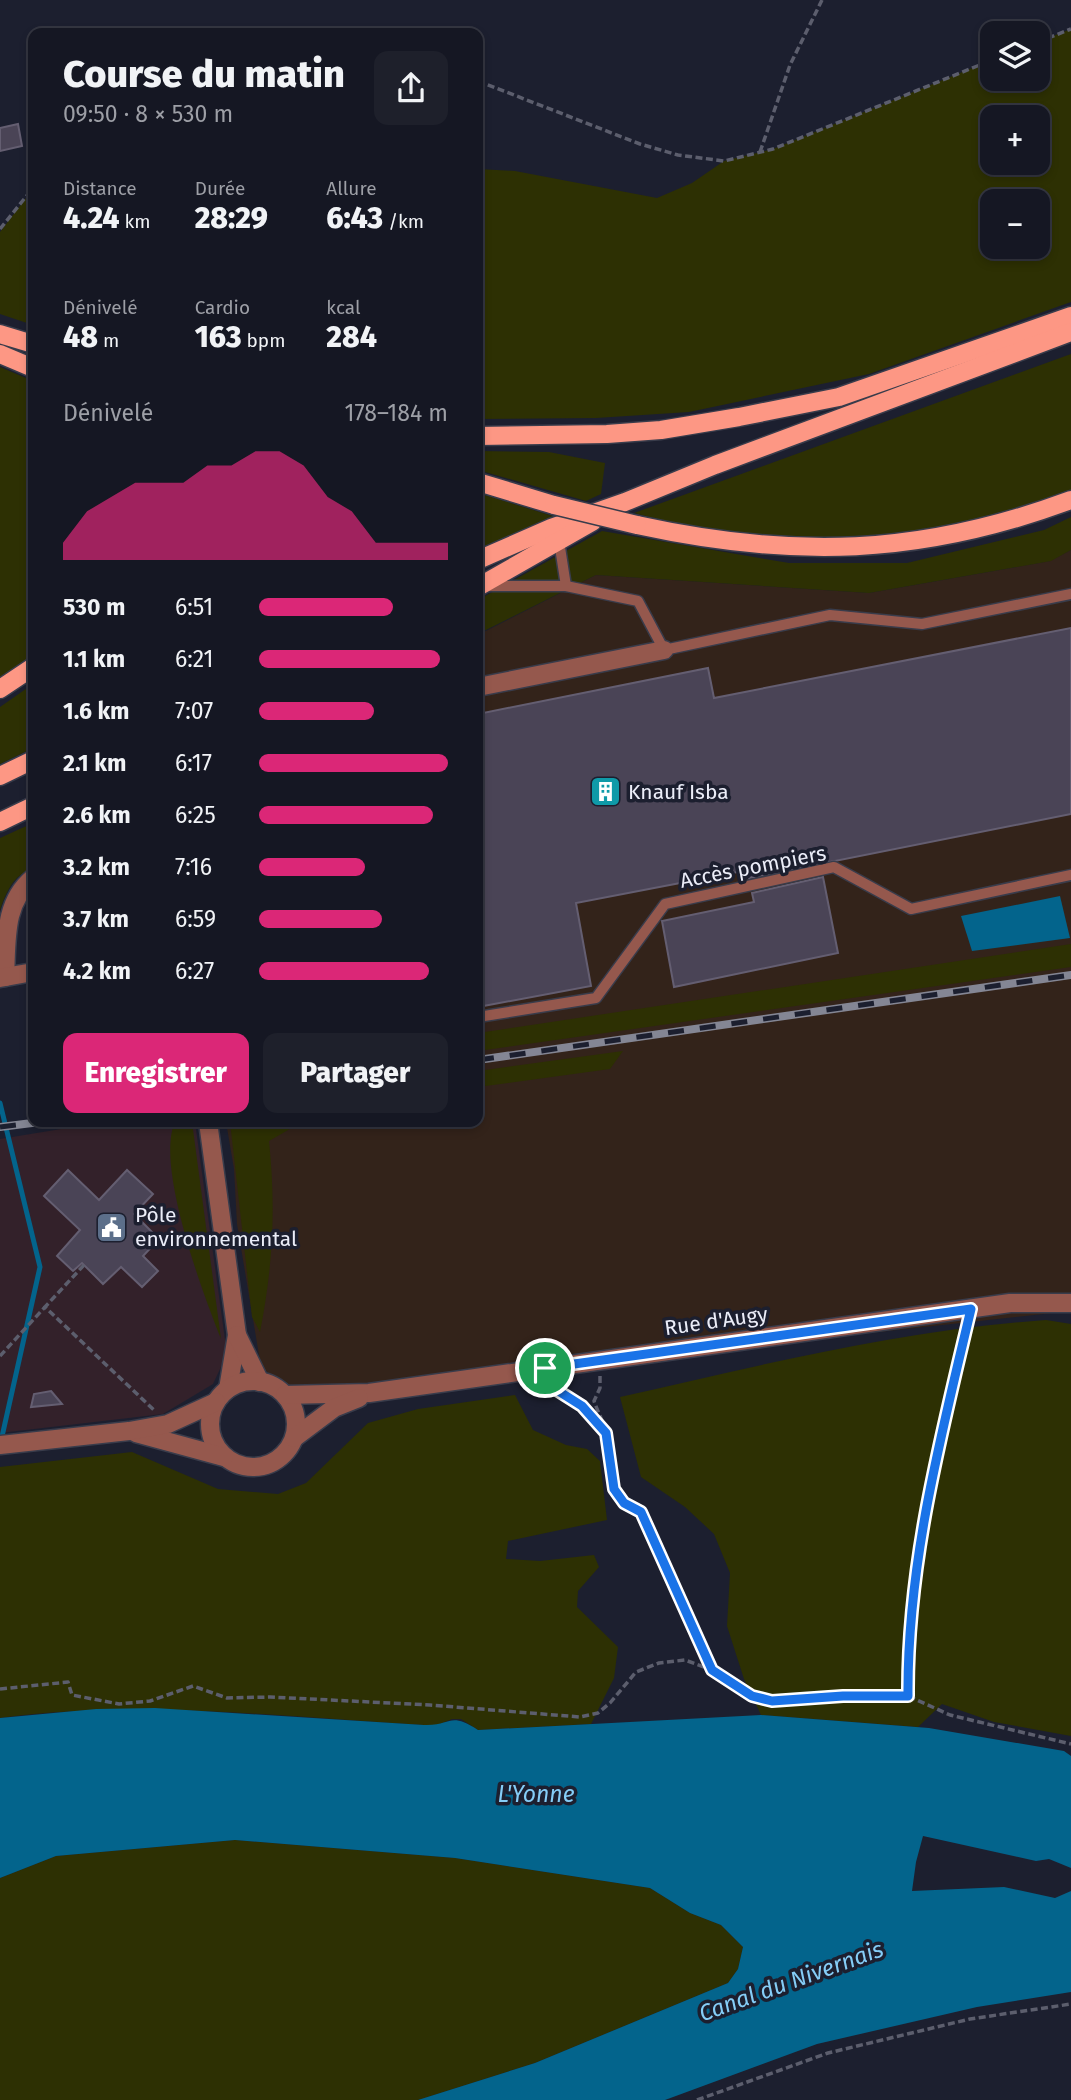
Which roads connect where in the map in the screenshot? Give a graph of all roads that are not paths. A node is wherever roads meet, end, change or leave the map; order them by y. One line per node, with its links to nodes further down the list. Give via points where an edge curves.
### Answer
1 (1071, 316): 7 (main road, via 838,397 752,415 634,432)
2 (1071, 332): 10 (main road)
3 (0, 334): 4 (main road)
4 (28, 342)
5 (0, 354): 6 (main road)
6 (28, 366)
7 (483, 436)
8 (483, 484): 9 (main road, bridge, via 637,525 738,544 842,548 951,536)
9 (1071, 500)
10 (625, 502): 11 (main road); 12 (main road)
11 (559, 541): 13 (main road); 15 (lane)
12 (483, 558)
13 (483, 583)
14 (483, 586): 15 (lane)
15 (566, 586): 17 (lane, via 638,601)
16 (1071, 594): 17 (lane, via 922,624 830,615)
17 (664, 650): 19 (street)
18 (28, 670): 20 (main road)
19 (483, 686)
20 (0, 689)
21 (28, 762): 22 (main road)
22 (0, 776)
23 (28, 808): 24 (main road)
24 (0, 822)
25 (1071, 876): 29 (lane, Accès pompiers, via 911,909 834,867 665,904 596,998)
26 (28, 884): 28 (street, via 8,918)
27 (28, 973): 28 (street)
28 (2, 977)
29 (483, 1016)
30 (209, 1127): 32 (street)
31 (1071, 1303): 34 (street, Rue d'Augy, via 1010,1303)
32 (237, 1335): 33 (street); 36 (street)
33 (260, 1382): 35 (street); 36 (street, via 238,1384)
34 (369, 1393): 35 (street, Rue d'Augy); 38 (street, Rue d'Augy, via 334,1408)
35 (285, 1395): 38 (street, via 296,1416)
36 (222, 1396): 37 (street, via 169,1424); 40 (street, via 210,1416 210,1431)
37 (129, 1431): 39 (street); 40 (street)
38 (294, 1438): 40 (street, via 277,1461 264,1466 250,1468)
39 (2, 1445)
40 (224, 1457)

